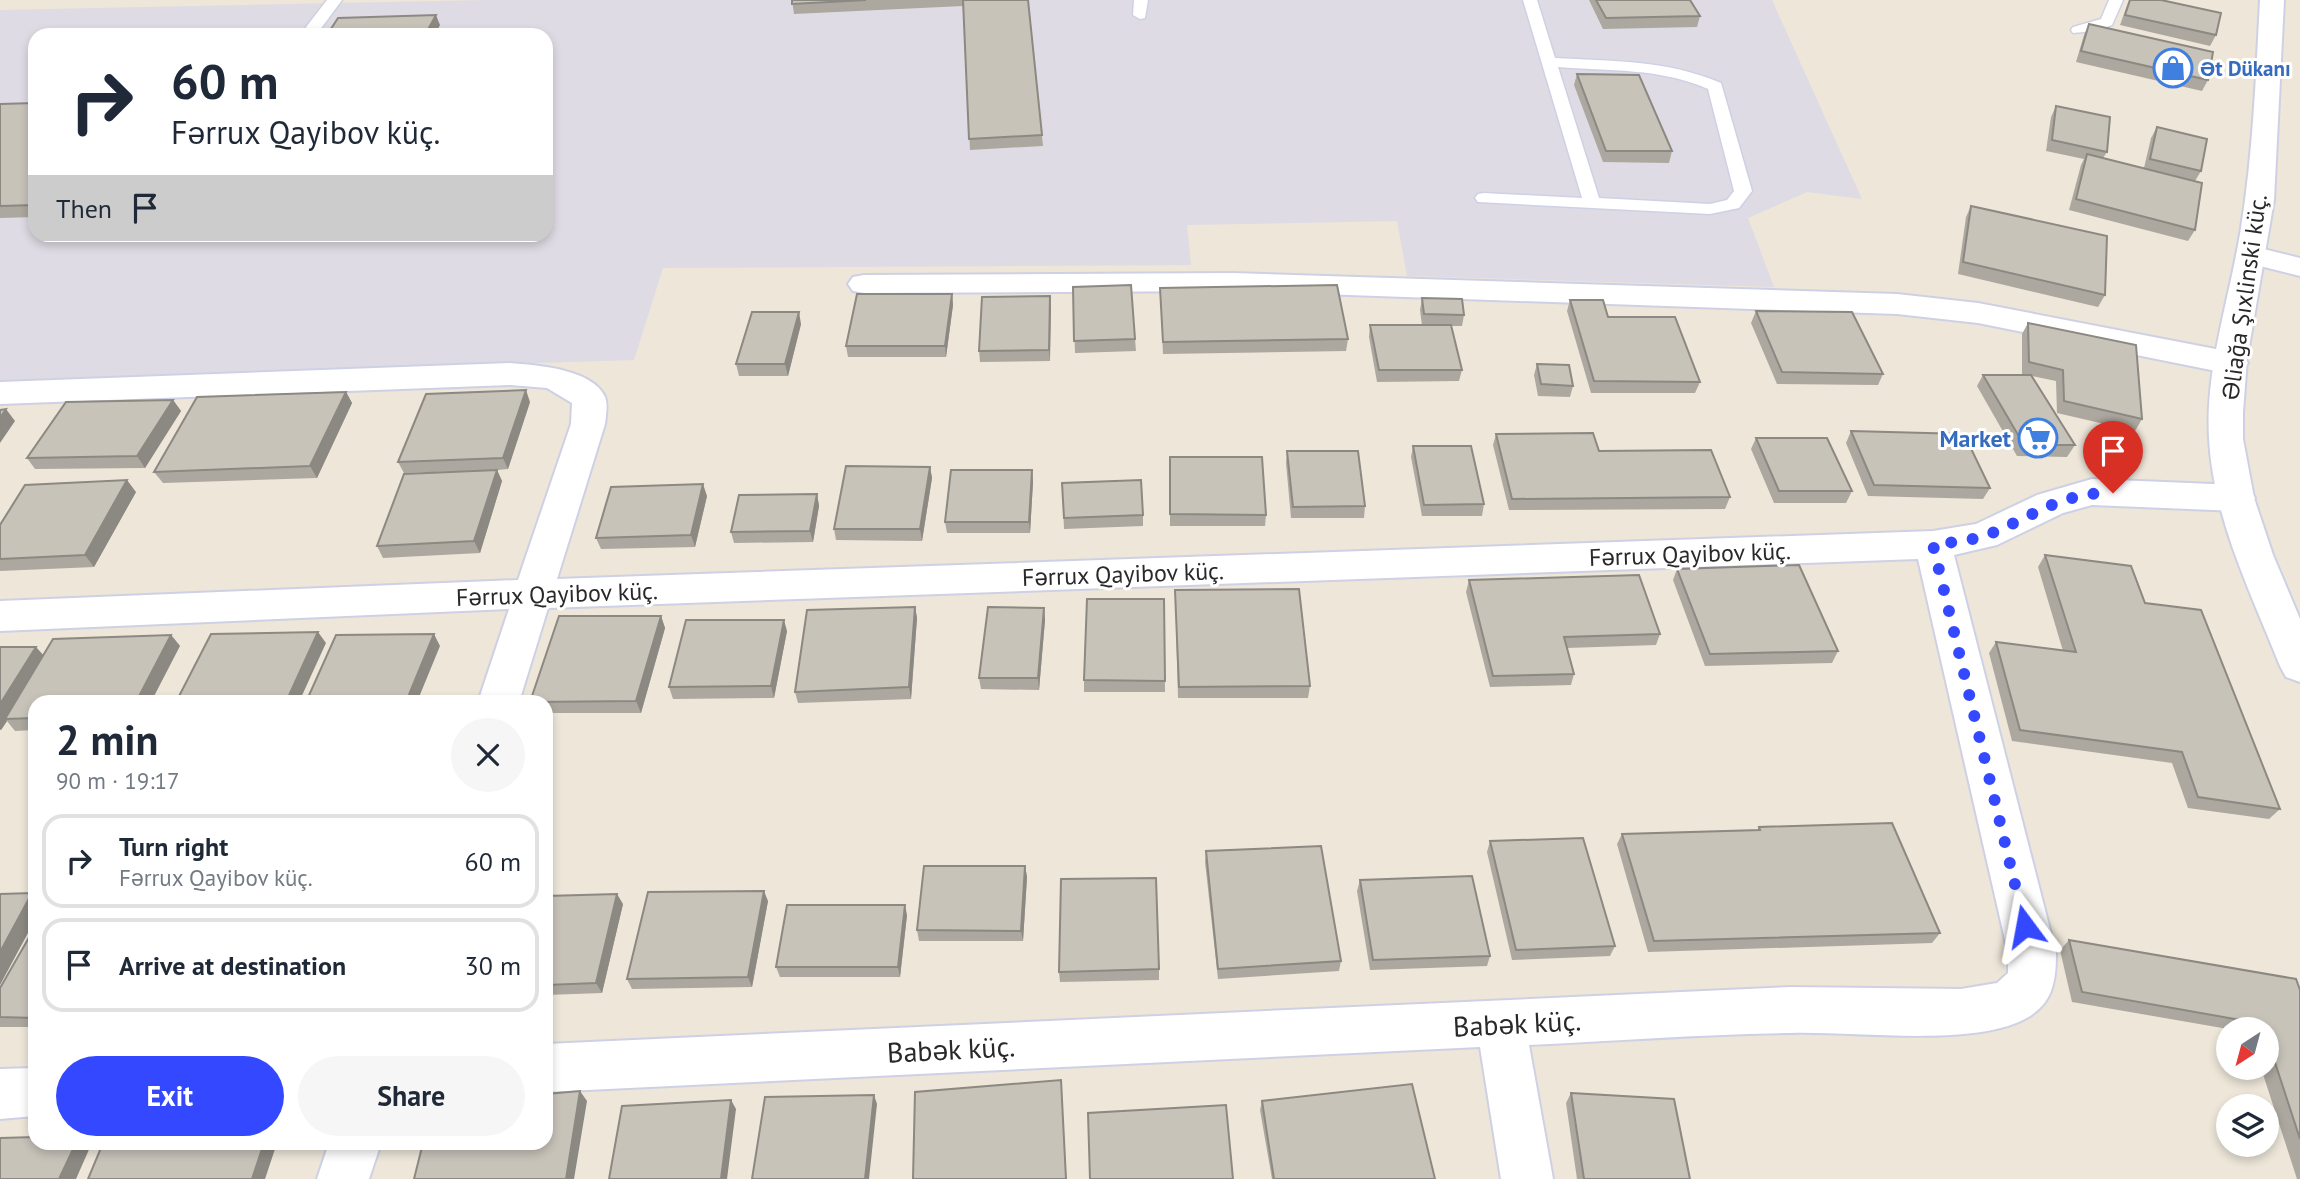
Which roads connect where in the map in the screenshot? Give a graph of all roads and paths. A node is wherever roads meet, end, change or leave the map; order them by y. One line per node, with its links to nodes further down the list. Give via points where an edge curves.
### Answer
1 (335, 0): 5 (lane)
2 (1530, 0): 7 (lane)
3 (2116, 0): 6 (lane, via 2107,22)
4 (2270, 0): 10 (street, Əliağa Şıxlinski küç., via 2266,135)
5 (313, 28)
6 (2078, 30)
7 (1548, 62): 9 (lane); 9 (lane, via 1674,72 1700,78 1715,86 1718,95 1743,191 1733,204 1710,209)
8 (1484, 198): 9 (lane)
9 (1592, 204)
10 (2251, 254): 11 (street); 13 (street, Əliağa Şıxlinski küç.)
11 (2300, 267)
12 (864, 284): 13 (street, via 1233,282 1897,304 1978,313)
13 (2231, 363): 15 (street, Əliağa Şıxlinski küç., via 2226,438)
14 (0, 393): 17 (street, via 551,376 589,399 589,411)
15 (2237, 498): 16 (street, Fərrux Qayibov küç., via 2092,492 2050,503 1984,536); 19 (street, Əliağa Şıxlinski küç.)
16 (1933, 545): 17 (street, Fərrux Qayibov küç.); 21 (street, Babək küç., via 2032,953 2032,982 2009,1003 1961,1012 1791,1010)
17 (533, 594): 18 (street, Fərrux Qayibov küç.); 20 (street)
18 (0, 616)
19 (2300, 666)
20 (500, 695)
21 (1501, 1024): 22 (street, Babək küç.); 27 (street)
22 (553, 1068)
23 (28, 1092): 24 (street)
24 (0, 1094)
25 (353, 1150): 26 (street)
26 (343, 1179)
27 (1527, 1179)

